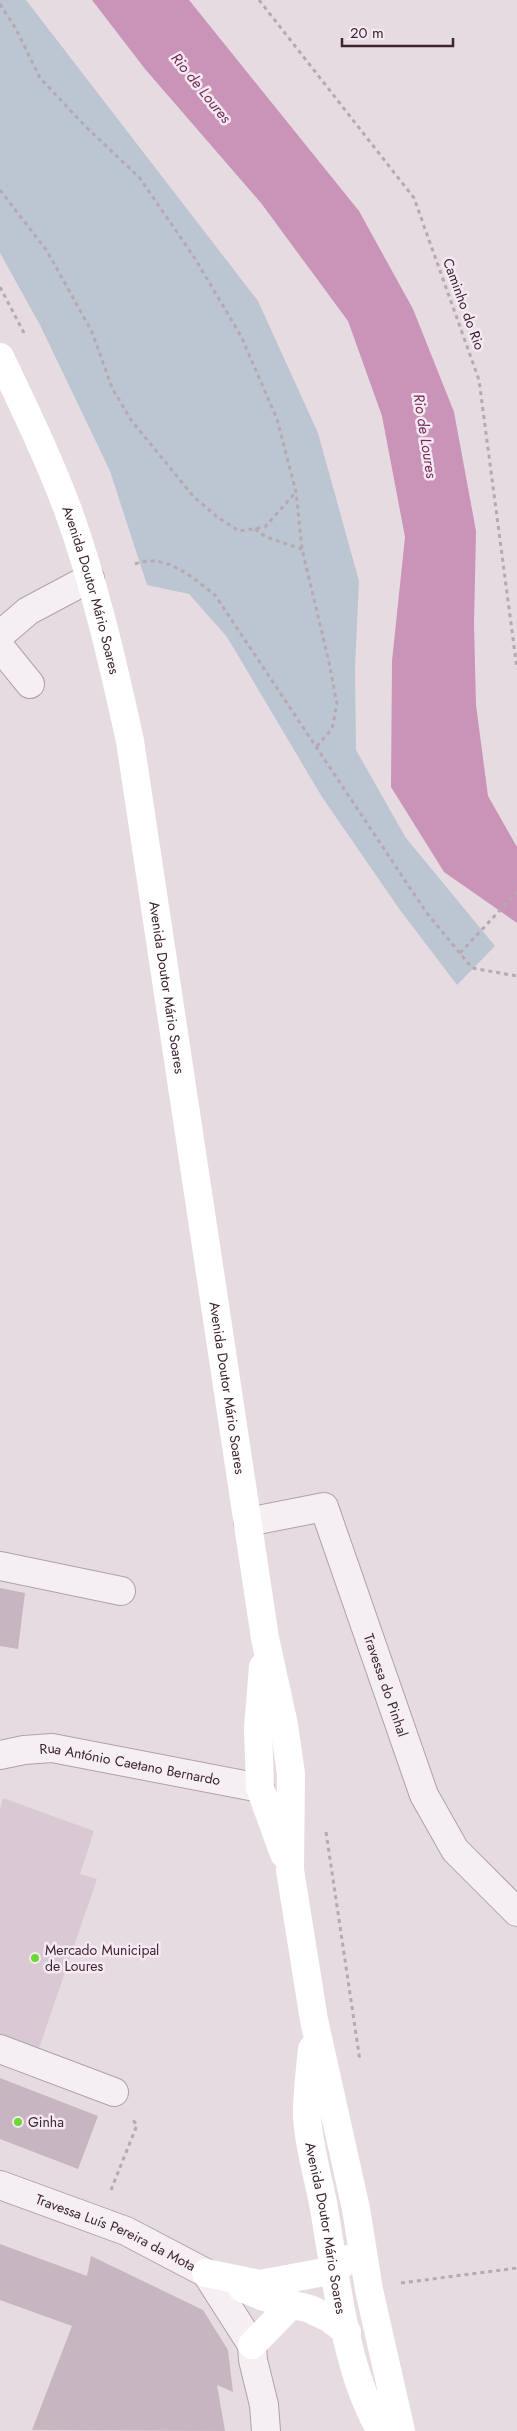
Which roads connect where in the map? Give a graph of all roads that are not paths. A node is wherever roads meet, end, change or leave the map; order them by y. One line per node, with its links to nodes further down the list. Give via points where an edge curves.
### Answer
1 (0, 357): 2 (street, Avenida Doutor Mário Soares, via 64,500)
2 (90, 578): 3 (street, via 28,611); 6 (street, Avenida Doutor Mário Soares, via 130,741)
3 (0, 635)
4 (0, 648): 5 (street)
5 (30, 684)
6 (248, 1522): 9 (street, Avenida Doutor Mário Soares); 14 (street, Travessa do Pinhal, via 324,1507 424,1795 455,1850)
7 (0, 1566): 8 (street)
8 (121, 1591)
9 (265, 1638): 11 (street, Avenida Doutor Mário Soares, via 258,1728); 12 (street, Avenida Doutor Mário Soares, via 291,1774)
10 (0, 1755): 11 (street, Rua António Caetano Bernardo, via 52,1748)
11 (260, 1788): 12 (street, via 278,1802); 13 (street, Avenida Doutor Mário Soares)
12 (291, 1822): 13 (street, Avenida Doutor Mário Soares)
13 (290, 1870): 15 (street, Avenida Doutor Mário Soares)
14 (517, 1912)
15 (314, 2020): 19 (street, Avenida Doutor Mário Soares); 20 (street, Avenida Doutor Mário Soares, via 307,2114)
16 (0, 2049): 17 (street)
17 (114, 2092)
18 (0, 2185): 21 (street, Travessa Luís Pereira da Mota, via 126,2231)
19 (362, 2246): 20 (street); 27 (street, Avenida Doutor Mário Soares)
20 (335, 2270): 21 (street, via 260,2284); 23 (street, Avenida Doutor Mário Soares)
21 (206, 2273): 22 (street); 24 (street, Travessa Luís Pereira da Mota)
22 (292, 2305): 23 (street, via 329,2318); 24 (street)
23 (347, 2332): 26 (street, Avenida Doutor Mário Soares, via 362,2393)
24 (252, 2345): 25 (street)
25 (266, 2431)
26 (381, 2431)
27 (401, 2431)

